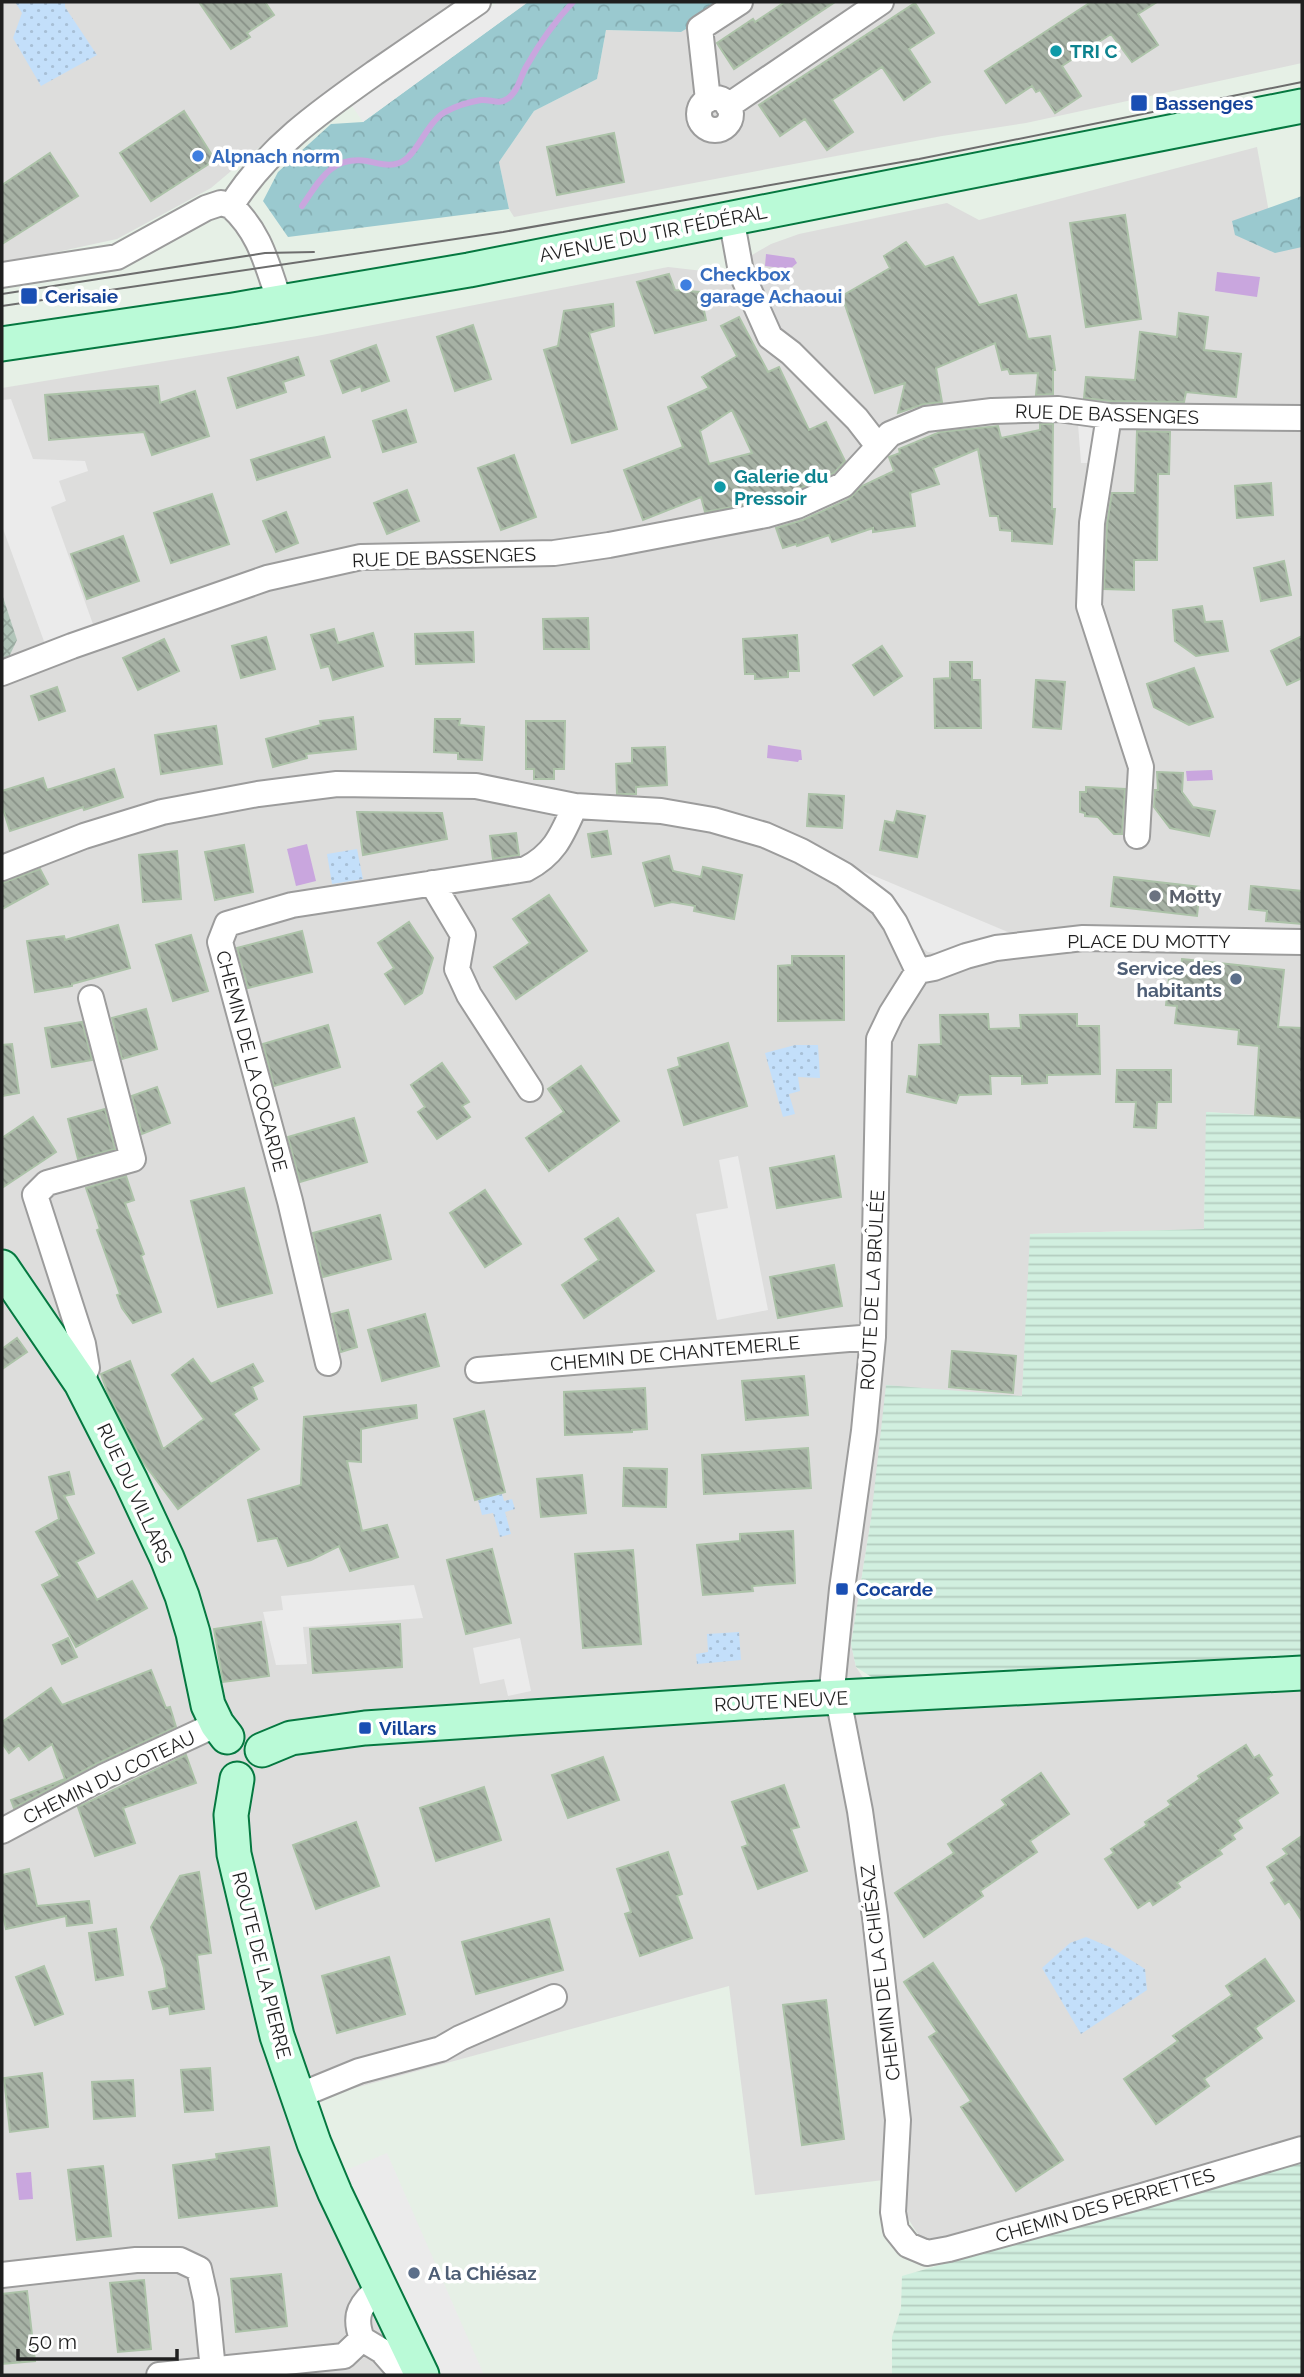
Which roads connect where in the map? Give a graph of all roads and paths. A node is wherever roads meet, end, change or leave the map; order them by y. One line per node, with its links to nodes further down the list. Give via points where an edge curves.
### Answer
1 (478, 2): 5 (street, via 287,138)
2 (740, 2): 3 (street, via 700,28 718,103)
3 (881, 2)
4 (1302, 106): 6 (main road, AVENUE DU TIR FÉDÉRAL)
5 (231, 206): 7 (street, via 221,203 206,208 117,257); 8 (street, via 265,253)
6 (731, 217): 8 (main road, AVENUE DU TIR FÉDÉRAL); 12 (street, via 741,272 770,337 857,419)
7 (2, 275)
8 (280, 302): 9 (main road, AVENUE DU TIR FÉDÉRAL)
9 (2, 344)
10 (1109, 416): 11 (street, RUE DE BASSENGES); 12 (street, RUE DE BASSENGES, via 1058,408 939,417 890,433); 15 (street, via 1092,523 1090,606 1141,767)
11 (1302, 418)
12 (878, 446): 13 (street, RUE DE BASSENGES, via 844,485 797,506 554,553 361,557 267,578)
13 (2, 673)
14 (575, 806): 16 (street, via 476,786 337,784 162,813 84,836); 17 (street, CHEMIN DE LA COCARDE, via 563,834 535,865); 19 (street, via 661,811 713,820 801,851 882,904)
15 (1137, 836)
16 (2, 868)
17 (432, 883): 21 (street, via 463,935 457,969 469,995); 24 (street, CHEMIN DE LA COCARDE, via 292,905 227,924 220,942)
18 (1302, 942): 19 (street, PLACE DU MOTTY, via 1083,938 996,948)
19 (918, 971): 23 (street, ROUTE DE LA BRÛLÉE, via 879,1039)
20 (91, 998): 26 (street, via 133,1159 47,1183 35,1195 83,1344 87,1368)
21 (530, 1089)
22 (5, 1277): 26 (main road, RUE DU VILLARS)
23 (873, 1337): 25 (street, CHEMIN DE CHANTEMERLE); 28 (street, ROUTE DE LA BRÛLÉE)
24 (328, 1363)
25 (478, 1370)
26 (81, 1383): 29 (main road, RUE DU VILLARS, via 172,1571 193,1633 208,1705)
27 (1302, 1674): 28 (main road, ROUTE NEUVE)
28 (834, 1699): 30 (main road, ROUTE NEUVE, via 365,1728 291,1738); 36 (street, CHEMIN DE LA CHIÉSAZ, via 841,1713 860,1811 873,1904 898,2120 894,2212 896,2230)
29 (222, 1731): 30 (main road, via 248,1735); 31 (main road, via 217,1758 223,1772); 32 (street, CHEMIN DU COTEAU, via 103,1777)
30 (262, 1750): 31 (main road, via 257,1772)
31 (237, 1779): 34 (main road, ROUTE DE LA PIERRE, via 231,1815 234,1854 277,2036)
32 (2, 1831)
33 (554, 1997): 34 (street, via 441,2049 359,2071)
34 (298, 2096): 38 (main road, ROUTE DE LA PIERRE, via 314,2143)
35 (1302, 2149): 36 (street, CHEMIN DES PERRETTES, via 949,2249 927,2252)
36 (908, 2245)
37 (2, 2274): 40 (street, via 180,2260 199,2269)
38 (381, 2286): 39 (street, via 359,2308); 43 (main road, ROUTE DE LA PIERRE)
39 (362, 2339): 40 (street, via 344,2356); 42 (street, via 382,2351)
40 (213, 2370): 41 (street)
41 (159, 2375)
42 (403, 2375)
43 (422, 2375)

